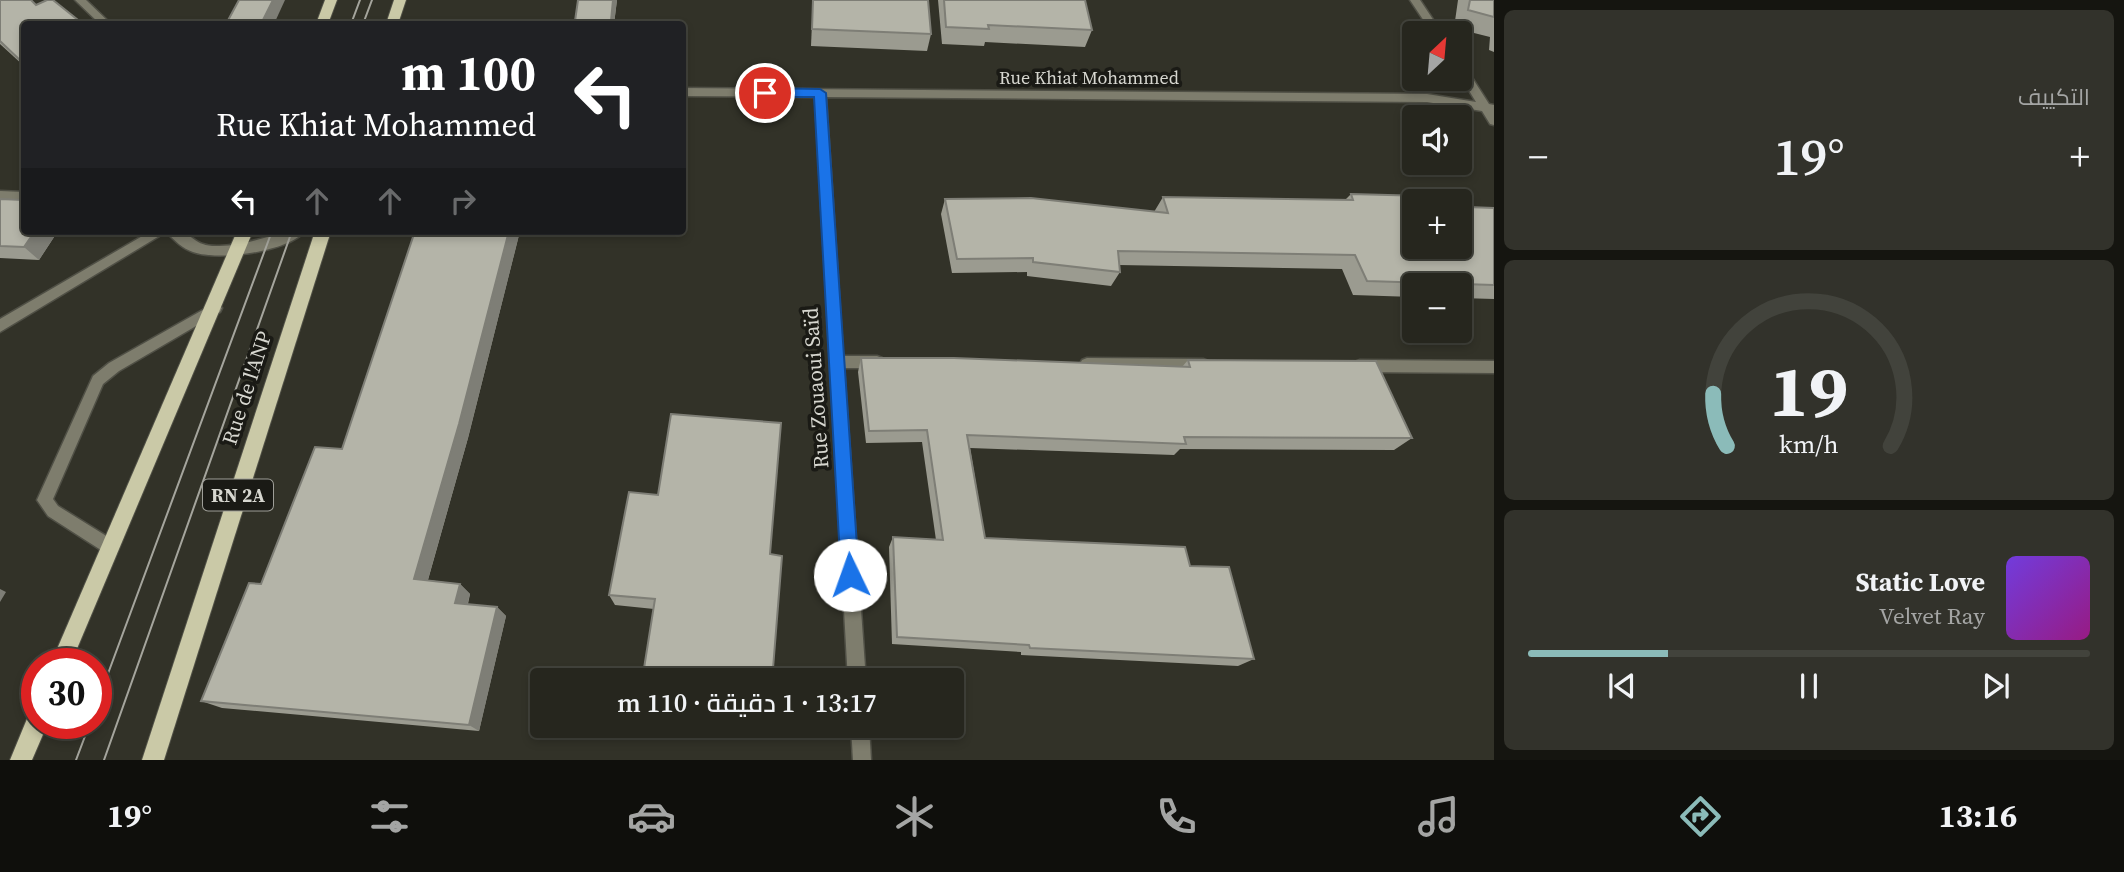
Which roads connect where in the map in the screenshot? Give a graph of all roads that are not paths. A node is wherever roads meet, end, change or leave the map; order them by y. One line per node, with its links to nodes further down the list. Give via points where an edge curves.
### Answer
1 (80, 0): 5 (street)
2 (331, 0): 6 (main road)
3 (400, 0): 7 (main road)
4 (1415, 0): 8 (street)
5 (103, 21)
6 (323, 21)
7 (393, 21)
8 (1429, 21)
9 (1472, 85): 12 (street)
10 (686, 92): 11 (street, Rue Khiat Mohammed)
11 (820, 93): 12 (street, Rue Khiat Mohammed, via 1427,98); 24 (street, Rue Zouaoui Saïd)
12 (1489, 108): 13 (street)
13 (1494, 121)
14 (0, 196): 15 (street)
15 (21, 196)
16 (154, 235): 23 (street)
17 (178, 235): 21 (street, via 196,248)
18 (244, 235): 21 (main road)
19 (293, 235): 21 (street)
20 (322, 235): 36 (main road, Rue de l'ANP / RN 2A)
21 (239, 250): 22 (main road)
22 (215, 308): 30 (main road); 30 (street, via 99,380 45,500 53,511)
23 (0, 326)
24 (837, 362): 25 (street); 32 (street, Rue Zouaoui Saïd)
25 (893, 362)
26 (1074, 364): 27 (street)
27 (1214, 365)
28 (1340, 366): 29 (street)
29 (1494, 367)
30 (110, 547): 31 (main road)
31 (67, 648)
32 (856, 668)
33 (861, 738): 37 (street)
34 (30, 739): 35 (main road)
35 (21, 760)
36 (153, 760)
37 (862, 760)

